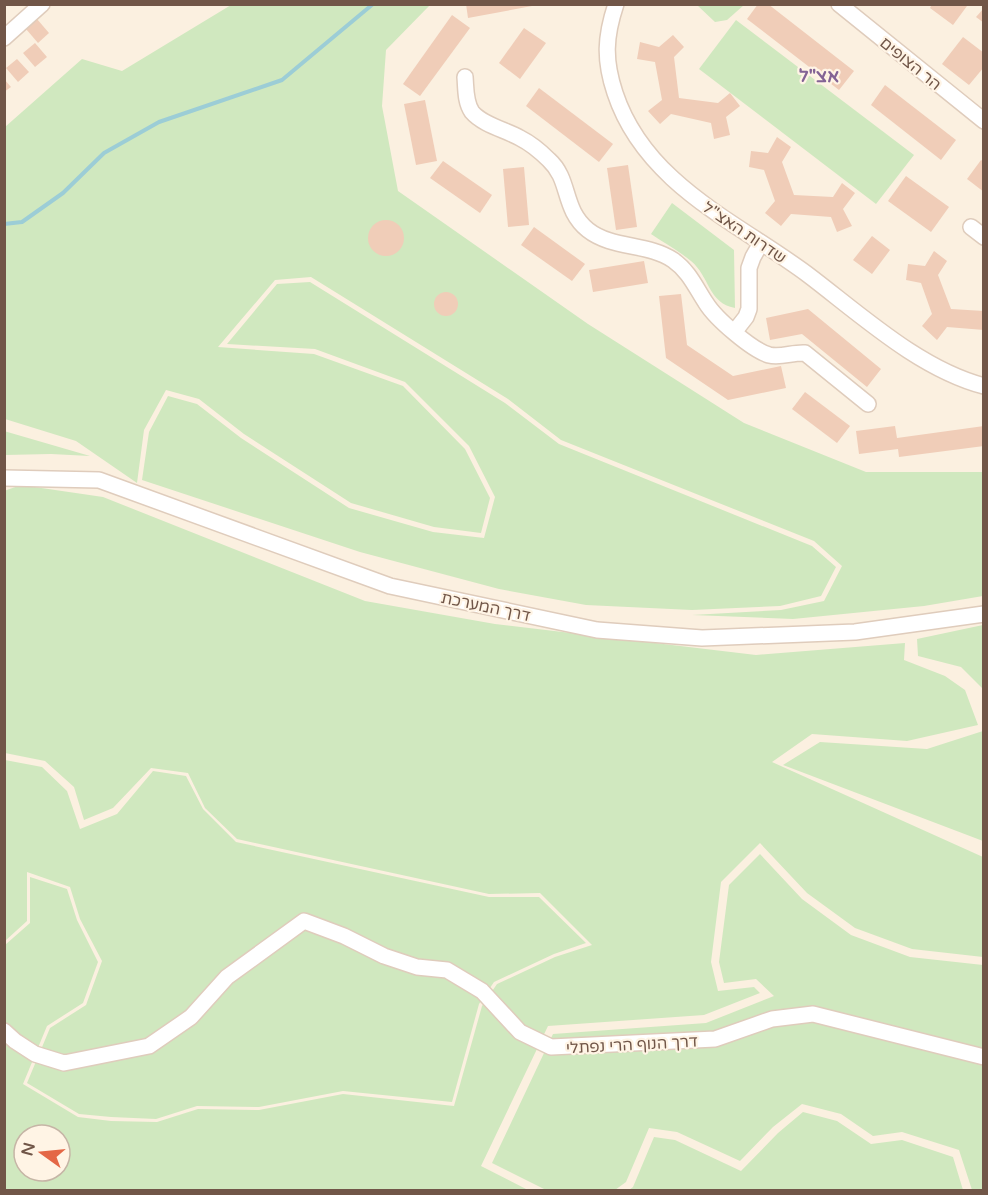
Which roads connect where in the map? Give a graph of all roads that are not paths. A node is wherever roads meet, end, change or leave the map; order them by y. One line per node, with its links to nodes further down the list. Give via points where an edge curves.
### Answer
1 (42, 4): 4 (street)
2 (616, 4): 9 (street, שדרות האצ"ל, via 606,47 619,105 634,136 657,165 684,189)
3 (839, 4): 6 (street, הר הצופים)
4 (4, 38)
5 (465, 76): 10 (street, via 467,102 472,111 523,140 560,170 568,203 586,228 598,237 673,260 696,284 714,313)
6 (984, 121)
7 (971, 227): 8 (street)
8 (984, 237)
9 (761, 243): 10 (street, via 749,268 749,309); 11 (street, שדרות האצ"ל, via 914,354 944,372)
10 (735, 331): 12 (street, via 770,355 805,353)
11 (984, 386)
12 (868, 404)
13 (4, 478): 14 (street, דרך המערכת, via 99,480 390,586 597,630 702,638 855,632)
14 (984, 614)
15 (4, 1031): 16 (street, דרך הנוף הרי נפתלי, via 35,1054 64,1063 149,1046 191,1017 227,977 304,921 384,956 417,967 447,970 482,991 520,1032 551,1047 716,1039 772,1019 813,1014)
16 (984, 1057)

